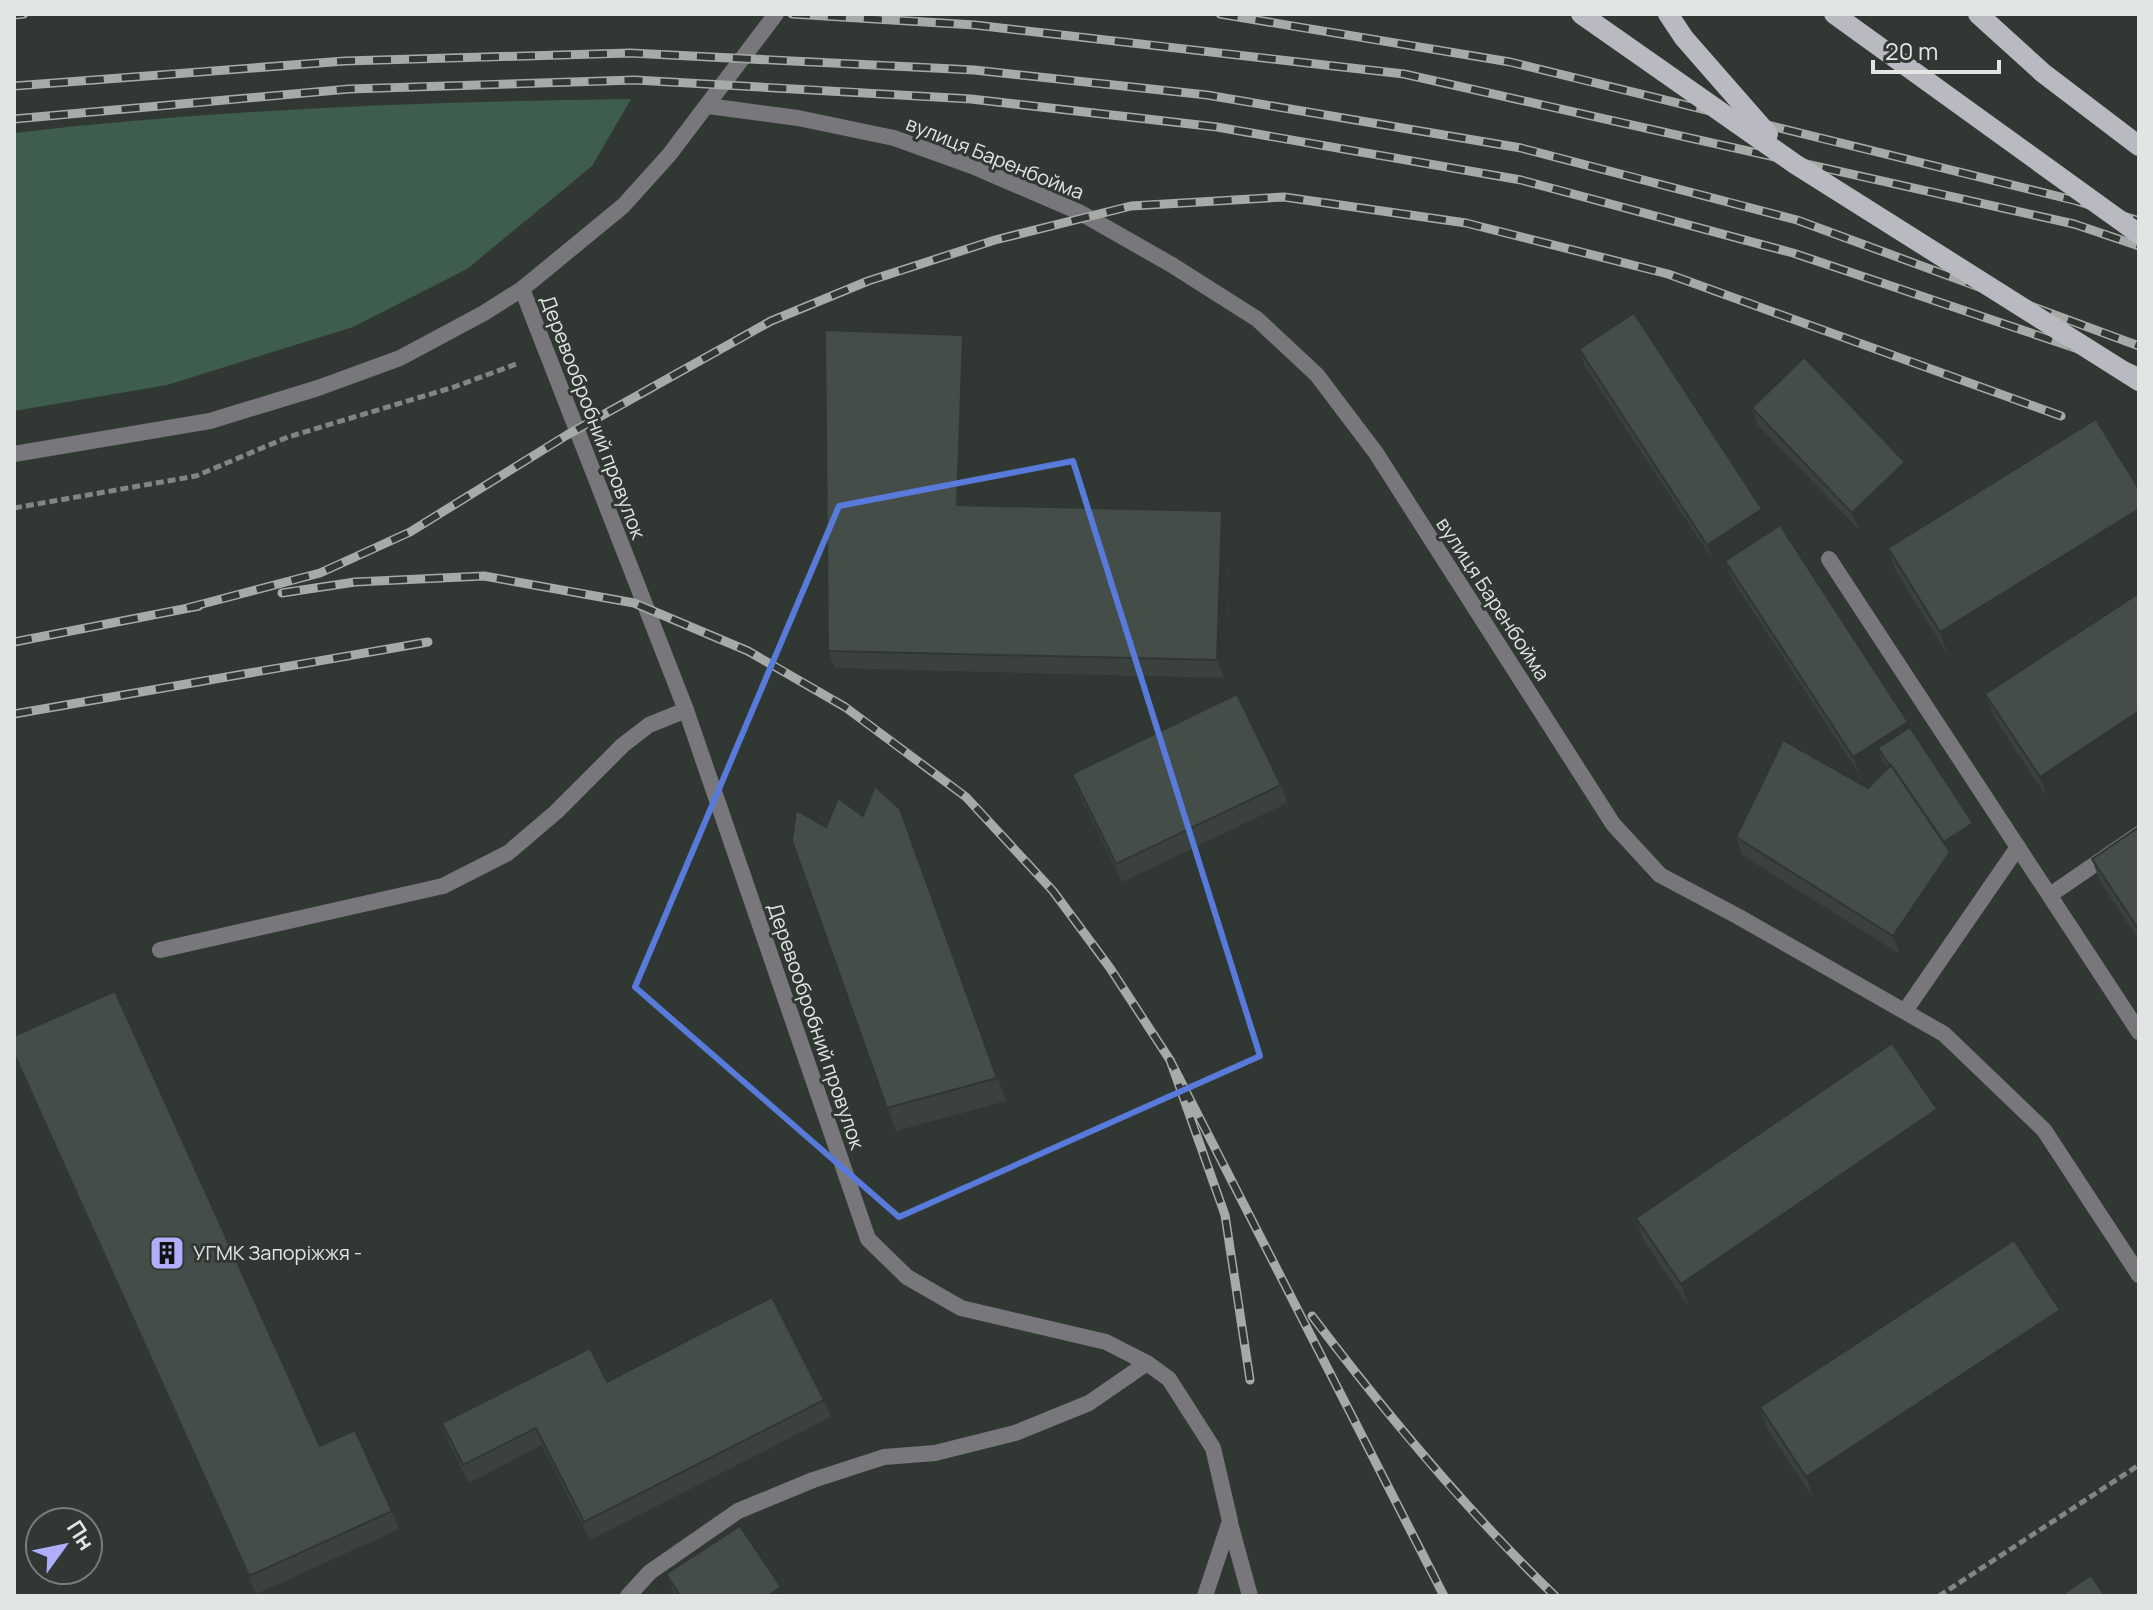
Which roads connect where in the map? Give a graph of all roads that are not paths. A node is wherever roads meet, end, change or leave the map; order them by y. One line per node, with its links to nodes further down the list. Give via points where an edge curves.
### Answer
1 (776, 14): 6 (street)
2 (1581, 14): 8 (main road, bridge)
3 (1668, 14): 8 (main road, bridge)
4 (1834, 14): 9 (main road, bridge)
5 (1978, 14): 7 (main road, via 2043,73)
6 (708, 106): 10 (street, via 623,206); 19 (street, вулиця Баренбойма, via 894,138 972,166 1079,212 1257,319 1317,375 1376,453 1613,824 1660,875)
7 (2139, 146)
8 (1795, 164): 11 (main road, bridge)
9 (2139, 234)
10 (522, 289): 12 (street, via 400,358 318,388 210,421); 14 (street, Деревообробний провулок)
11 (2139, 381)
12 (14, 454)
13 (1829, 559): 16 (street)
14 (686, 710): 18 (street, via 649,725 623,745 508,853 443,886); 22 (street, Деревообробний провулок, via 868,1239 907,1277 961,1308 1106,1342)
15 (2139, 834): 17 (street)
16 (2018, 847): 17 (street); 19 (street)
17 (2050, 895): 20 (street)
18 (160, 950)
19 (1905, 1011): 21 (street, вулиця Баренбойма, via 1944,1034 2044,1130)
20 (2139, 1032)
21 (2139, 1275)
22 (1147, 1363): 23 (street, Деревообробний провулок, via 1169,1379 1213,1448); 24 (street, via 1089,1403 1015,1433 935,1453 884,1457 738,1511 650,1572)
23 (1230, 1521): 25 (street); 26 (street, Деревообробний провулок)
24 (628, 1596)
25 (1205, 1596)
26 (1250, 1596)

